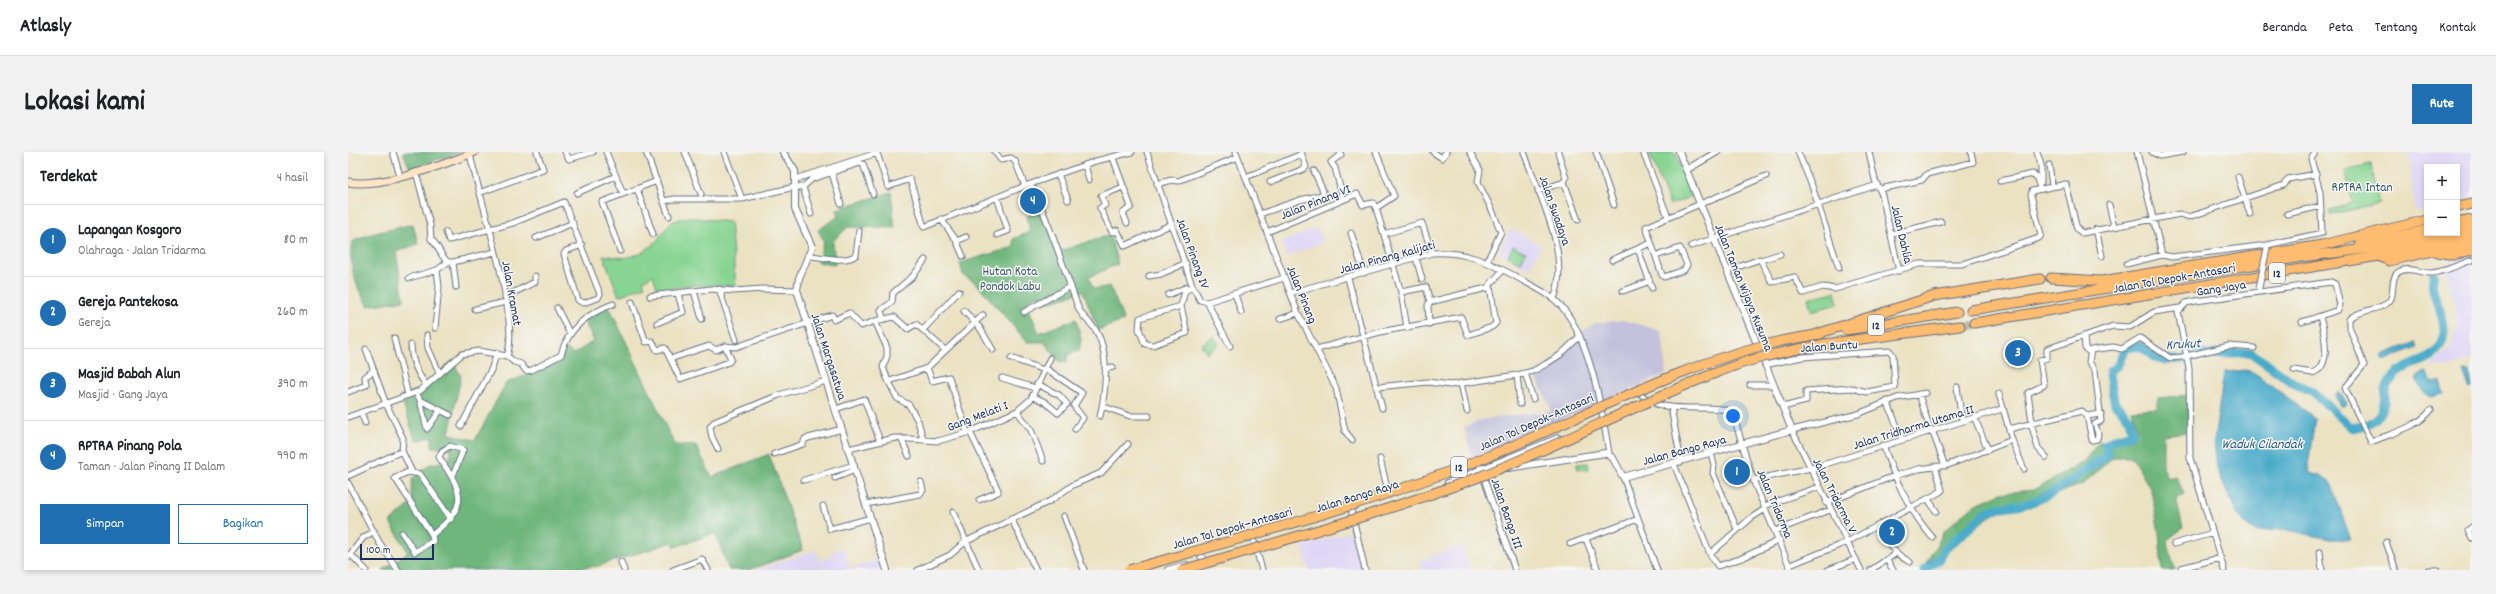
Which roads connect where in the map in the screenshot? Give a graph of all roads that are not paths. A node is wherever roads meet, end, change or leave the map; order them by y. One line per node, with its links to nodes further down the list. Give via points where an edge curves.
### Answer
1 (393, 152): 44 (street)
2 (537, 152): 66 (street, via 543,169)
3 (565, 152): 4 (street, via 569,159)
4 (593, 152)
5 (606, 152): 45 (street)
6 (646, 152): 51 (street)
7 (685, 152): 69 (street)
8 (724, 152): 73 (street)
9 (783, 152): 49 (street, via 792,166)
10 (995, 152): 57 (street, via 1001,160 1011,158 1015,161)
11 (1132, 152): 35 (street)
12 (1147, 152): 56 (street, Jalan Pinang IV)
13 (1340, 152): 74 (street, via 1341,155 1331,162)
14 (1376, 152): 85 (street, via 1394,196)
15 (1433, 152): 16 (street, via 1439,158)
16 (1446, 152)
17 (1470, 152): 150 (street, via 1480,170 1478,182 1501,232)
18 (1524, 152): 65 (street, Jalan Swadaya)
19 (1558, 152): 55 (street, via 1566,178)
20 (1596, 152): 81 (street)
21 (1643, 152): 94 (street)
22 (1679, 152): 38 (street, Jalan Taman Wijaya Kusuma)
23 (1717, 152): 38 (street)
24 (1798, 152): 77 (street)
25 (1869, 152): 62 (street, Jalan Dahlia)
26 (1971, 152): 62 (street, via 1973,162 1926,174 1922,180)
27 (2037, 152): 63 (street, via 2041,165)
28 (2137, 152): 97 (street)
29 (2152, 152): 30 (street, via 2160,156)
30 (2183, 152)
31 (2316, 152): 43 (street, via 2311,159)
32 (473, 153): 40 (main road); 66 (street, Jalan Kramat)
33 (1301, 153): 47 (street); 54 (street, via 1306,167 1304,169)
34 (1237, 154): 47 (street, Jalan Pinang); 56 (street, via 1178,181)
35 (1113, 158): 36 (street); 61 (street)
36 (1085, 165): 42 (street); 50 (street)
37 (2049, 166): 58 (street)
38 (1686, 170): 79 (street, Jalan Taman Wijaya Kusuma)
39 (1314, 171): 89 (street, via 1323,191 1322,195)
40 (416, 172): 44 (main road); 151 (street, via 430,225 431,239 438,245 442,258)
41 (832, 172): 60 (street, via 812,179); 70 (street, via 863,164); 78 (street)
42 (1058, 174): 57 (street); 75 (street)
43 (2316, 174): 72 (street, via 2288,179 2284,185); 83 (street)
44 (400, 176): 53 (main road, via 366,184)
45 (616, 176): 67 (street); 68 (street)
46 (1766, 176): 79 (street)
47 (1246, 177): 89 (street, Jalan Pinang)
48 (2238, 177): 72 (street)
49 (796, 179): 59 (street); 95 (street, via 877,153 888,187 910,179 924,227)
50 (1089, 180)
51 (657, 181): 64 (street); 76 (street)
52 (2000, 181): 63 (street, via 2033,174)
53 (348, 182)
54 (1270, 182)
55 (1564, 182): 65 (street); 96 (street)
56 (1157, 184): 104 (street, Jalan Pinang IV)
57 (1028, 185): 71 (street); 171 (street, via 1055,240)
58 (2052, 185): 63 (street); 108 (street, via 2067,185 2077,229 2082,233)
59 (795, 187): 60 (street); 73 (street); 139 (street, via 795,209 812,248)
60 (803, 187): 88 (street)
61 (1123, 187): 103 (street, via 1131,207 1124,213); 104 (street, via 1101,196 1105,205 1100,208 1112,232 1117,230 1125,246)
62 (1879, 187): 77 (street); 117 (street, Jalan Dahlia)
63 (2041, 187): 159 (street, Jalan Dahlia, via 2032,191 2030,195 2041,236 1962,264 1924,264)
64 (637, 189): 68 (street); 116 (street)
65 (1538, 191): 188 (street, Jalan Swadaya, via 1559,251 1557,292)
66 (479, 193): 107 (street, Jalan Kramat)
67 (577, 193)
68 (623, 193): 132 (street, via 602,203)
69 (701, 194)
70 (873, 194)
71 (997, 197): 95 (street); 119 (street, via 1008,230)
72 (2246, 198): 90 (street); 97 (street, via 2189,217 2180,214)
73 (742, 199): 76 (street)
74 (1343, 199): 85 (street, Jalan Pinang VI, via 1358,194 1363,205 1373,203); 113 (street, Jalan Pinang VI, via 1306,218)
75 (1068, 200)
76 (664, 201): 92 (street)
77 (1818, 203): 123 (street); 155 (street)
78 (841, 204)
79 (1700, 204): 94 (street); 123 (street, Jalan Taman Wijaya Kusuma)
80 (2472, 204): 84 (highway)
81 (1614, 205)
82 (2109, 205): 105 (street)
83 (2320, 206): 91 (street); 129 (street, via 2322,233)
84 (2460, 206)
85 (1376, 208): 153 (street)
86 (2472, 210): 87 (highway)
87 (2460, 212)
88 (811, 214)
89 (1260, 214): 113 (street, Jalan Pinang)
90 (2250, 214)
91 (2287, 214)
92 (669, 216)
93 (2424, 216): 136 (highway)
94 (1668, 217): 126 (street, via 1646,227)
95 (941, 219): 124 (street)
96 (1578, 220)
97 (2154, 220): 105 (street); 138 (street)
98 (2472, 220): 101 (highway)
99 (2424, 221): 136 (highway)
100 (1941, 222): 117 (street)
101 (2460, 222)
102 (573, 223): 107 (street, via 564,202 513,223); 122 (street); 127 (street)
103 (1127, 223)
104 (1172, 224): 152 (street, Jalan Pinang IV)
105 (2114, 226): 108 (street)
106 (2472, 226): 109 (highway)
107 (489, 229): 112 (street, via 449,240); 133 (street, Jalan Kramat)
108 (2096, 229): 142 (street)
109 (2460, 229)
110 (860, 231): 139 (street, via 856,255 853,257 837,259)
111 (2424, 231): 144 (highway)
112 (446, 232)
113 (1267, 232): 164 (street, Jalan Pinang)
114 (1351, 233): 160 (street)
115 (1387, 233): 135 (street, via 1421,222)
116 (653, 234)
117 (1891, 234): 159 (street, Jalan Dahlia)
118 (2472, 234): 143 (highway, Jalan Tol Depok–Antasari)
119 (997, 236)
120 (2433, 236): 144 (highway, via 2380,247)
121 (966, 237): 124 (street)
122 (536, 238)
123 (1714, 238): 128 (street); 158 (street, Jalan Taman Wijaya Kusuma)
124 (955, 241): 140 (street)
125 (2472, 242): 134 (highway)
126 (1651, 243): 130 (street); 141 (street)
127 (582, 245): 127 (street, via 600,294 598,298 583,303 578,300 564,254 566,250)
128 (1691, 246)
129 (2267, 247): 138 (street, via 2172,257); 177 (street, bridge)
130 (1638, 249): 147 (street); 169 (street)
131 (2472, 250): 134 (highway, via 2447,255)
132 (620, 251)
133 (495, 252): 151 (street); 187 (street, Jalan Kramat)
134 (2437, 252): 143 (highway, via 2390,261)
135 (1432, 253): 145 (street, Jalan Pinang Kalijati); 150 (street, Jalan Pinang Kalijati, via 1457,253)
136 (2277, 253): 166 (highway, via 2102,281)
137 (1780, 254): 148 (street)
138 (2162, 255): 154 (street)
139 (808, 256): 176 (street)
140 (963, 256)
141 (1656, 256): 141 (street, via 1664,277 1684,270 1687,266 1680,248)
142 (2102, 256)
143 (2379, 256): 211 (highway, Jalan Tol Depok–Antasari / 12)
144 (2302, 257): 197 (highway, Jalan Tol Depok–Antasari / 12)
145 (1416, 258): 153 (street, Jalan Pinang Kalijati); 167 (street)
146 (925, 260): 205 (street, via 913,276 893,293 892,302 881,310)
147 (1612, 260)
148 (1762, 260): 158 (street); 159 (street, via 1772,282 1795,277 1803,293 1823,287 1835,289)
149 (2472, 260): 285 (street, via 2432,273 2407,269 2398,273 2394,278 2391,299 2387,304 2349,319 2349,326 2364,365 2345,388 2371,442 2415,424 2424,419)
150 (1487, 261): 157 (street, Jalan Pinang Kalijati)
151 (450, 262): 156 (street); 170 (street)
152 (1186, 263): 162 (street, via 1162,274); 172 (street, Jalan Pinang IV)
153 (1394, 264): 160 (street, Jalan Pinang Kalijati); 181 (street)
154 (2126, 264)
155 (1839, 268)
156 (437, 270): 163 (street); 216 (street, via 439,287)
157 (1503, 270): 173 (street); 188 (street, Jalan Pinang Kalijati)
158 (1727, 271): 230 (street, Jalan Taman Wijaya Kusuma)
159 (1899, 271)
160 (1364, 273): 165 (street, Jalan Pinang Kalijati)
161 (535, 276): 187 (street, via 535,282)
162 (1149, 276)
163 (409, 278)
164 (1284, 278): 182 (street, Jalan Pinang); 184 (street, Jalan Pinang IV)
165 (1348, 278): 182 (street, Jalan Pinang Kalijati); 222 (street)
166 (2051, 278)
167 (1422, 279)
168 (2040, 279): 220 (highway, via 1934,296)
169 (1650, 280): 174 (street); 180 (street)
170 (456, 286)
171 (1071, 286): 199 (street); 248 (street, via 1079,310 1097,334)
172 (1192, 286): 185 (street); 190 (street, Jalan Pinang IV, via 1200,300); 193 (street, via 1185,291)
173 (1490, 286): 191 (street); 213 (street, via 1496,323 1492,328 1468,335 1462,317)
174 (1652, 288)
175 (719, 289): 176 (street); 178 (street); 226 (street)
176 (797, 290): 214 (street, Jalan Margasatwa)
177 (2259, 290): 195 (street, Gang Jaya, via 2186,303); 204 (street, Gang Jaya, via 2333,283 2336,286 2340,308)
178 (694, 291): 183 (street); 206 (street)
179 (959, 291): 218 (street)
180 (1623, 291)
181 (1401, 292): 191 (street, via 1426,287); 217 (street)
182 (1290, 293): 202 (street, Jalan Pinang)
183 (678, 294): 186 (street); 210 (street, via 683,312)
184 (1235, 294): 190 (street, Jalan Pinang IV); 200 (street)
185 (1168, 295)
186 (650, 296)
187 (505, 299): 196 (street); 238 (street, Jalan Kramat, via 510,328)
188 (1554, 299): 224 (street, Jalan Pinang Kalijati, via 1568,313)
189 (632, 302): 243 (street, via 646,342 652,341 657,350 665,348)
190 (1208, 302): 229 (street)
191 (1430, 302): 213 (street)
192 (613, 304): 219 (street, via 599,310)
193 (1181, 306): 193 (street, via 1140,318 1139,329 1145,344 1153,345 1187,333)
194 (556, 308): 219 (street)
195 (2180, 308): 223 (street, via 2149,314 2138,324 2130,327 2113,326); 240 (street, via 2178,315)
196 (475, 309)
197 (1971, 310)
198 (964, 311): 212 (street)
199 (1024, 312)
200 (1241, 312)
201 (1957, 312): 220 (highway, Jalan Tol Depok–Antasari / 12)
202 (1298, 313): 207 (street); 233 (street, Jalan Pinang)
203 (983, 315): 212 (street)
204 (2320, 317): 209 (street); 250 (street, via 2326,351 2320,368 2312,374)
205 (883, 318): 208 (street); 218 (street, via 894,317 908,329 916,324)
206 (702, 319)
207 (1280, 319)
208 (875, 321): 214 (street, via 861,326 849,313 834,320 832,315); 256 (street, via 887,348 883,366)
209 (2302, 322)
210 (658, 323)
211 (1974, 323)
212 (975, 324): 234 (street); 235 (street)
213 (1429, 324): 217 (street)
214 (807, 325): 228 (street, via 788,328 736,347); 255 (street, Jalan Margasatwa)
215 (1960, 326): 399 (highway, Jalan Tol Depok–Antasari / 12, bridge, via 1824,344 1776,353 1732,366 1670,391 1491,472 1393,508)
216 (435, 328)
217 (1407, 328): 222 (street)
218 (923, 330): 234 (street)
219 (570, 332): 238 (street, via 561,355 532,370 526,371 521,364)
220 (1817, 334): 390 (highway, Jalan Tol Depok–Antasari / 12, bridge, via 1740,351 1691,368 1504,450 1389,494)
221 (427, 335): 251 (street, via 428,348)
222 (1364, 336): 233 (street); 262 (street, via 1367,358)
223 (2084, 336): 236 (street, via 2085,348); 300 (street, via 2047,349 2047,358 2040,360 2044,381 2042,388 2028,392)
224 (1579, 337): 252 (street, via 1560,355); 283 (street, Jalan Pinang Kalijati)
225 (394, 338): 270 (street)
226 (736, 340)
227 (411, 345): 258 (street, via 415,370)
228 (725, 346): 243 (street, via 716,350 709,346); 243 (street, via 731,359 729,362 680,379)
229 (1230, 346)
230 (1758, 348): 239 (street, Jalan Taman Wijaya Kusuma); 266 (street, Jalan Bango Raya, via 1704,366)
231 (2254, 348): 240 (street, via 2229,346)
232 (366, 349): 249 (street)
233 (1317, 349): 311 (street, Jalan Pinang, via 1336,388 1344,431)
234 (945, 350): 245 (street)
235 (993, 350)
236 (2089, 352): 240 (street, via 2108,347 2122,349 2140,338 2170,358); 290 (street, via 2089,362 2095,370)
237 (497, 353): 238 (street); 251 (street, via 462,354); 301 (street, via 491,370)
238 (507, 356)
239 (1761, 356): 244 (street, Jalan Taman Wijaya Kusuma); 273 (street, Jalan Bango Raya, via 1728,365)
240 (2188, 356): 377 (street, via 2190,458)
241 (1011, 358): 247 (street)
242 (1050, 358): 247 (street, Gang Melati I)
243 (670, 359)
244 (1765, 365): 260 (street, Jalan Taman Wijaya Kusuma); 280 (street, Jalan Buntu, via 1802,357 1892,352 1895,387 1867,392 1852,388 1806,391 1806,401)
245 (927, 368): 256 (street); 307 (street, via 932,382 949,377)
246 (1113, 368): 248 (street)
247 (1045, 369): 261 (street, Gang Melati I); 303 (street, via 1082,393 1074,406 1083,418)
248 (1105, 369): 278 (street, via 1106,387)
249 (374, 370): 264 (street, via 365,377 366,385); 276 (street)
250 (2294, 370)
251 (439, 372): 258 (street)
252 (1525, 373): 253 (street); 272 (street)
253 (1517, 375): 257 (street); 277 (street)
254 (1002, 378): 261 (street)
255 (826, 381): 282 (street, Jalan Margasatwa); 318 (street, via 779,395 714,422 710,427)
256 (890, 382): 309 (street, via 897,398 909,405 918,421)
257 (1461, 383): 262 (street, via 1450,385 1428,382); 288 (street)
258 (426, 385): 265 (street)
259 (1750, 385): 260 (street)
260 (1773, 385): 280 (street, Jalan Taman Wijaya Kusuma)
261 (1036, 386): 271 (street, Gang Melati I); 271 (street, via 1058,395 1067,403 1058,413 1045,402)
262 (1377, 387): 281 (street)
263 (1957, 387): 298 (street)
264 (348, 392)
265 (416, 392): 270 (street); 274 (street)
266 (1640, 393): 273 (street); 283 (street, Jalan Bango Raya)
267 (1926, 393): 268 (street)
268 (1919, 394): 275 (street); 306 (street)
269 (1999, 394): 284 (street)
270 (408, 395): 276 (street)
271 (1032, 396): 287 (street, Gang Melati I)
272 (1533, 399)
273 (1645, 399): 279 (street); 296 (street, Jalan Bango Raya)
274 (420, 400): 286 (street); 286 (street, via 427,429)
275 (1887, 401): 305 (street, via 1858,414); 310 (street)
276 (386, 404): 289 (street); 321 (street, via 403,438)
277 (1520, 404)
278 (1102, 406): 293 (street); 294 (street, via 1130,416)
279 (1671, 407): 315 (street, Jalan Tridarma, via 1731,412); 331 (street)
280 (1783, 407): 305 (street, Jalan Taman Wijaya Kusuma)
281 (1382, 408)
282 (836, 409): 302 (street, Jalan Margasatwa); 313 (street, via 864,399)
283 (1602, 409): 296 (street, Jalan Pinang Kalijati); 317 (street, Jalan Bango Raya)
284 (2002, 409): 297 (street, Jalan Tridharma Utama II); 304 (street)
285 (2431, 410)
286 (440, 411): 291 (street)
287 (1017, 411): 307 (street, Gang Melati I); 329 (street, via 1032,430)
288 (1467, 411)
289 (361, 412): 292 (street); 299 (street)
290 (2101, 414): 295 (street); 295 (street, via 2101,421 2095,424 2097,438 2092,441)
291 (450, 415)
292 (348, 416)
293 (1100, 416)
294 (1149, 416)
295 (2088, 416): 300 (street, via 2082,411)
296 (1604, 418): 322 (street, Jalan Pinang Kalijati); 326 (street, Jalan Bango Raya)
297 (1975, 419): 298 (street, Jalan Tridharma Utama II); 320 (street)
298 (1962, 421): 306 (street, Jalan Tridharma Utama II)
299 (366, 423)
300 (2032, 423): 304 (street); 327 (street, via 2038,448)
301 (461, 426)
302 (842, 429): 319 (street, Jalan Margasatwa); 324 (street, via 805,439 804,444)
303 (1075, 429)
304 (2009, 429): 312 (street)
305 (1792, 430): 315 (street, Jalan Bango Raya); 339 (street, Jalan Tridarma V)
306 (1931, 430): 310 (street, Jalan Tridharma Utama II); 337 (street)
307 (969, 432): 309 (street, Gang Melati I, via 938,441); 355 (street, via 998,490)
308 (901, 438): 309 (street, Gang Melati I); 313 (street, Gang Melati I); 325 (street)
309 (923, 439)
310 (1902, 439): 316 (street, Jalan Tridharma Utama II)
311 (1352, 440)
312 (2012, 440): 320 (street); 340 (street)
313 (880, 441): 319 (street, Gang Melati I)
314 (1128, 444): 368 (street, via 1100,473 1073,485 1050,501)
315 (1742, 444): 323 (street, Jalan Bango Raya); 349 (street, Jalan Tridarma)
316 (1883, 445): 339 (street, Jalan Tridharma Utama II, via 1855,456); 344 (street)
317 (1516, 448): 326 (street); 330 (street, Jalan Bango Raya)
318 (718, 449)
319 (848, 449): 338 (street, Jalan Margasatwa)
320 (1988, 450): 337 (street)
321 (402, 451): 342 (street); 343 (street)
322 (1609, 453): 335 (street, Jalan Bango Raya); 345 (street)
323 (1711, 453): 331 (street, Jalan Bango Raya); 372 (street, via 1713,472)
324 (774, 454)
325 (909, 456)
326 (1515, 457): 334 (street, Jalan Bango Raya); 335 (street, via 1517,463)
327 (2046, 457)
328 (1380, 459): 353 (street)
329 (1044, 461)
330 (1485, 461): 332 (street, Jalan Bango Raya); 334 (street, Jalan Bango Raya)
331 (1681, 462): 333 (street, Jalan Bango Raya)
332 (1478, 464): 341 (street, Jalan Bango III); 353 (street, Jalan Bango Raya)
333 (1674, 464): 345 (street, Jalan Bango Raya); 392 (street)
334 (1495, 465): 335 (street, Jalan Bango Raya, via 1506,468); 341 (street, Jalan Bango Raya)
335 (1522, 466)
336 (1935, 466): 337 (street); 344 (street); 354 (street, via 1942,490)
337 (1945, 466)
338 (854, 468): 347 (street); 348 (street); 357 (street, Jalan Margasatwa)
339 (1810, 468): 349 (street, Jalan Tridharma Utama II); 352 (street, Jalan Tridarma V)
340 (2024, 470)
341 (1481, 471): 366 (street, Jalan Bango Raya); 419 (street, Jalan Bango III)
342 (412, 472): 369 (street, via 420,474); 378 (street, via 395,478)
343 (348, 476)
344 (1894, 476): 356 (street); 362 (street)
345 (1623, 477): 370 (street)
346 (452, 478): 346 (street, via 439,457 442,451 450,446 463,450); 369 (street, via 458,487 458,502)
347 (836, 478)
348 (804, 480)
349 (1753, 480): 359 (street, Jalan Tridarma)
350 (921, 482): 357 (street, via 923,490 920,494)
351 (348, 483): 374 (street)
352 (1819, 488): 356 (street, Jalan Tridarma V); 359 (street)
353 (1390, 497): 360 (street, Jalan Bango Raya)
354 (1928, 499): 362 (street); 363 (street)
355 (979, 500)
356 (1826, 503): 361 (street, Jalan Tridarma V)
357 (866, 504): 367 (street, Jalan Margasatwa)
358 (822, 506): 367 (street, via 830,529)
359 (1765, 507): 372 (street); 375 (street, Jalan Tridarma)
360 (1351, 509): 366 (street); 380 (street, Jalan Bango Raya)
361 (1830, 510): 375 (street); 385 (street, Jalan Tridarma V)
362 (1910, 510): 371 (street); 379 (street)
363 (1936, 511)
364 (953, 512): 384 (street)
365 (1064, 516): 412 (street)
366 (1353, 516): 389 (street, Jalan Bango Raya); 418 (street)
367 (870, 518): 408 (street, Jalan Margasatwa)
368 (1011, 518): 384 (street); 411 (street)
369 (451, 519): 378 (street)
370 (1638, 519): 381 (street); 421 (street)
371 (1882, 523): 385 (street); 393 (street, via 1887,540)
372 (1737, 529): 392 (street)
373 (2470, 529): 382 (street)
374 (374, 531): 394 (street, via 363,538); 402 (street)
375 (1775, 531): 383 (street, Jalan Tridarma)
376 (402, 533): 378 (street, via 415,552 433,541)
377 (2213, 533): 388 (street); 396 (street)
378 (432, 535)
379 (1932, 537)
380 (1253, 538): 389 (street); 390 (street, Jalan Bango Raya)
381 (1586, 538): 387 (street); 420 (street)
382 (2472, 538)
383 (1780, 540): 392 (street, via 1720,566); 401 (street, Jalan Tridarma)
384 (965, 542): 409 (street, via 950,555); 410 (street)
385 (1847, 542): 395 (street, Jalan Tridarma V); 401 (street)
386 (2386, 542): 428 (street)
387 (1570, 544)
388 (2174, 544)
389 (1256, 545): 399 (street, Jalan Bango Raya); 417 (street)
390 (1202, 551): 399 (highway); 413 (highway, Jalan Tol Depok–Antasari / 12, bridge); 414 (street, Jalan Bango Raya)
391 (2320, 552): 427 (street)
392 (1710, 554)
393 (1896, 554): 397 (street); 400 (street)
394 (349, 555): 404 (street)
395 (1856, 558): 422 (street); 423 (street, Jalan Tridarma V)
396 (2220, 558): 403 (street); 426 (street)
397 (1887, 560): 424 (street); 425 (street)
398 (621, 562): 405 (street)
399 (1205, 562): 415 (street, Jalan Bango Raya); 416 (highway, Jalan Tol Depok–Antasari / 12, bridge)
400 (1910, 562)
401 (1791, 567)
402 (396, 568)
403 (2181, 568)
404 (366, 570)
405 (624, 570)
406 (673, 570): 407 (street, via 702,559)
407 (708, 570)
408 (887, 570)
409 (918, 570)
410 (979, 570)
411 (1036, 570)
412 (1084, 570)
413 (1129, 570)
414 (1140, 570)
415 (1168, 570)
416 (1182, 570)
417 (1262, 570)
418 (1365, 570)
419 (1515, 570)
420 (1598, 570)
421 (1657, 570)
422 (1828, 570)
423 (1861, 570)
424 (1871, 570)
425 (1893, 570)
426 (2224, 570)
427 (2322, 570)
428 (2396, 570)
429 (2430, 570): 430 (street)
430 (2438, 570)

